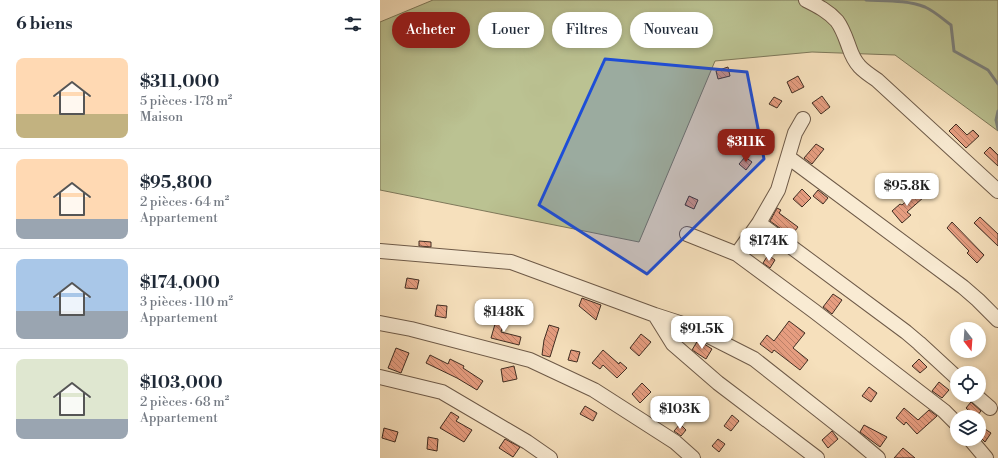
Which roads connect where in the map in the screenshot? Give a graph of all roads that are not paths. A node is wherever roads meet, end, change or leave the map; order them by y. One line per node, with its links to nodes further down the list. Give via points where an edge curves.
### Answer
1 (806, 0): 4 (street, via 827,11 838,22 850,50 862,69)
2 (802, 119): 3 (street)
3 (788, 157): 5 (street, via 778,190); 10 (street, via 963,287)
4 (998, 191)
5 (759, 223): 8 (street); 12 (street, via 906,332)
6 (687, 234): 8 (street)
7 (380, 251): 9 (street, via 511,262)
8 (737, 254): 16 (street)
9 (655, 315): 20 (street, via 673,344 718,383); 21 (street, via 689,326 754,359)
10 (998, 320)
11 (380, 323): 19 (street, via 530,360 594,390 675,442)
12 (950, 372)
13 (380, 377): 18 (street, via 442,392)
14 (983, 402): 15 (street)
15 (990, 408)
16 (950, 416)
17 (976, 446): 22 (street)
18 (550, 458)
19 (693, 458)
20 (817, 458)
21 (878, 458)
22 (986, 458)

